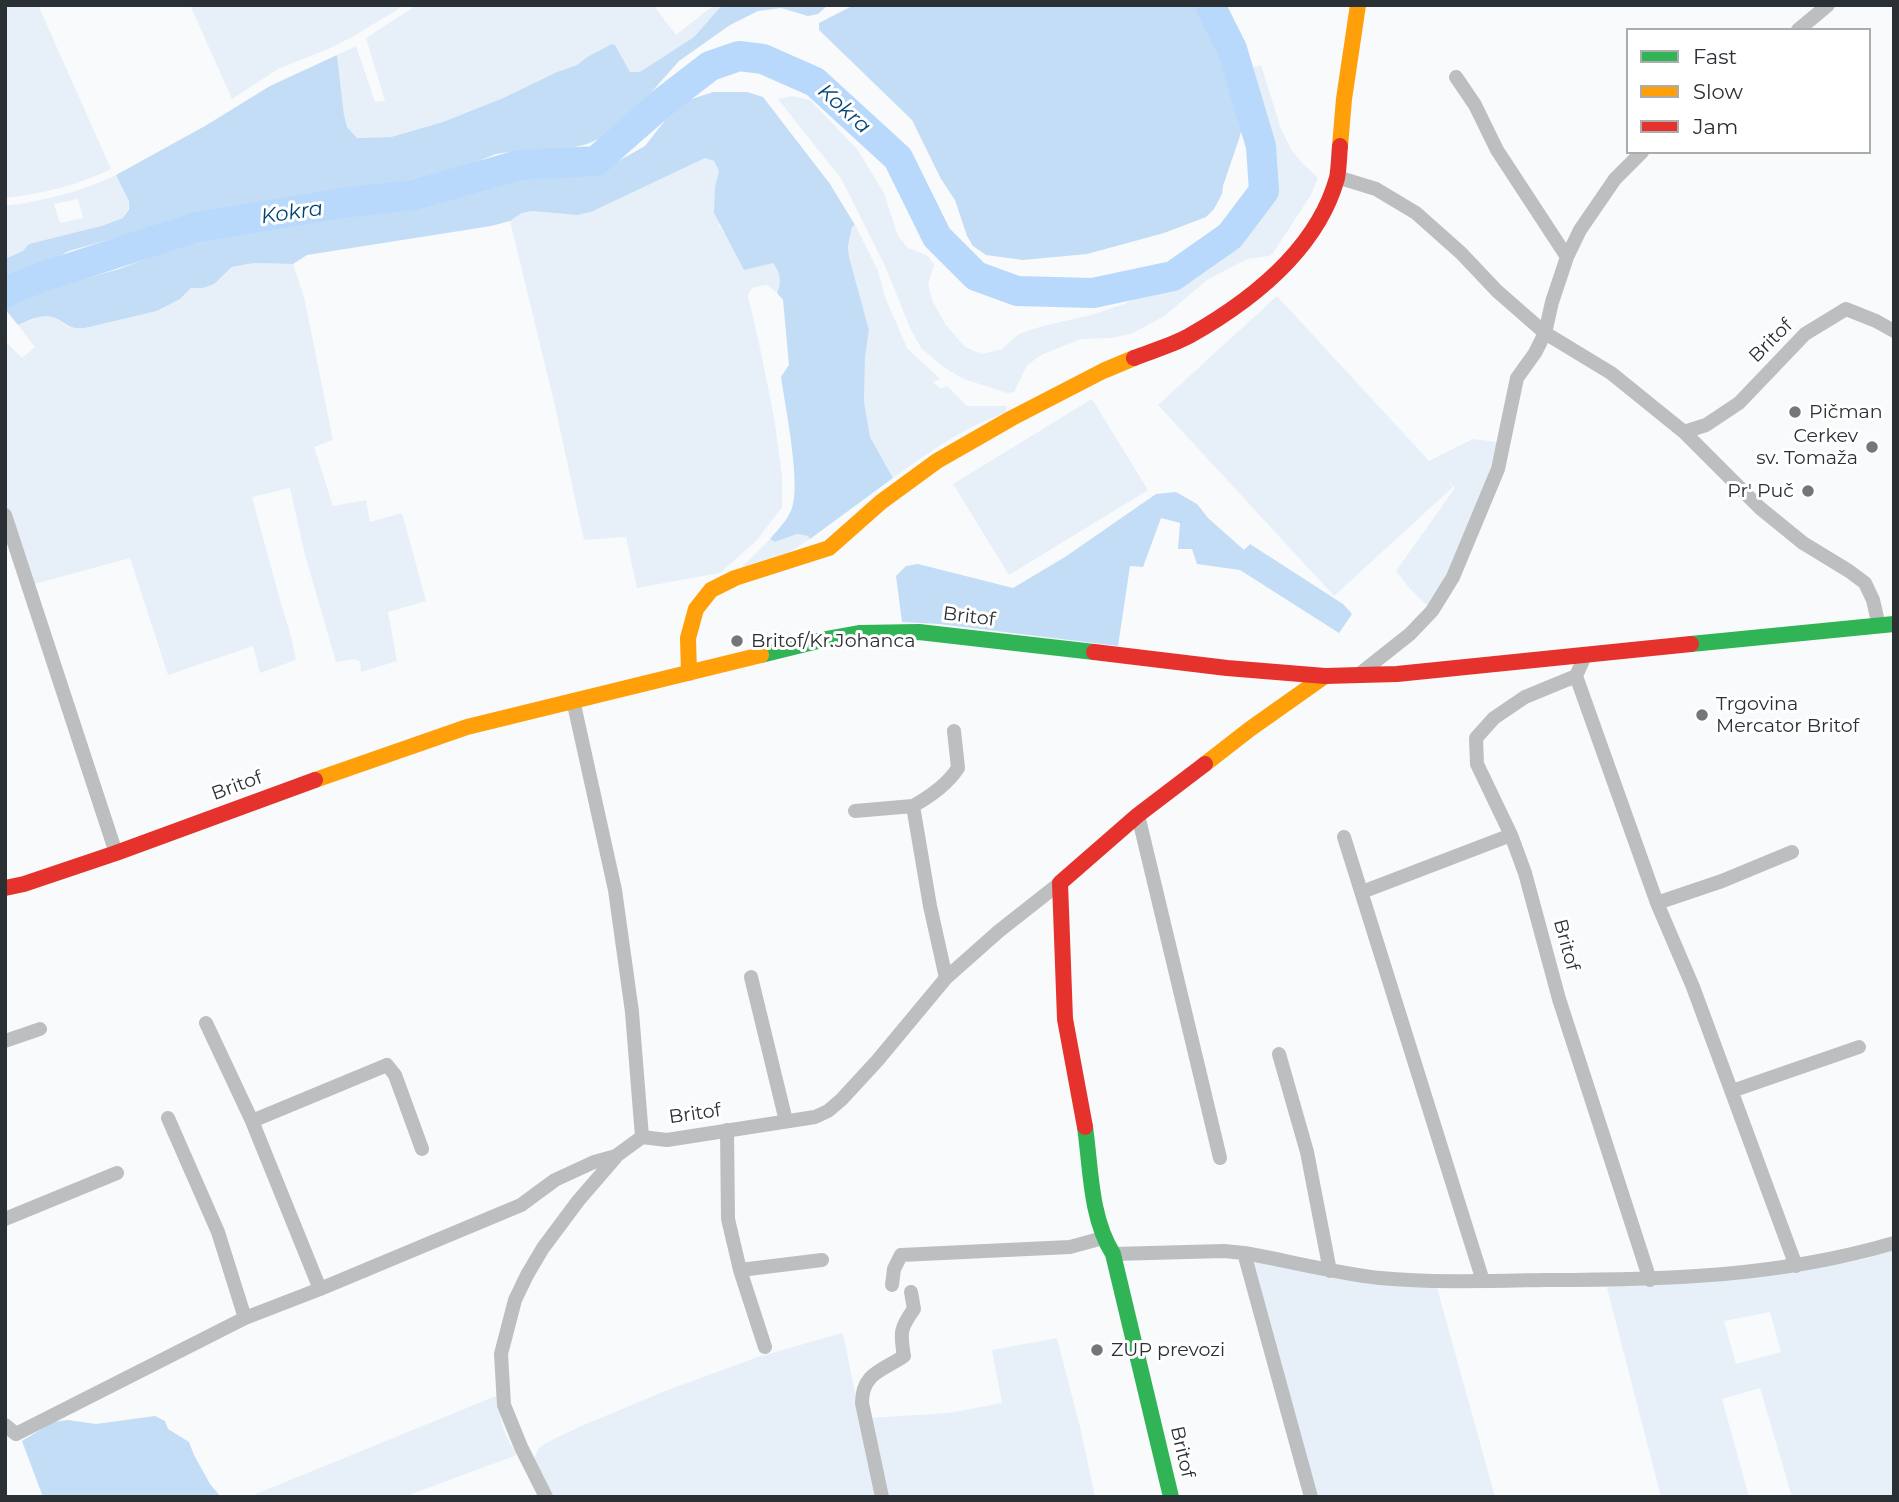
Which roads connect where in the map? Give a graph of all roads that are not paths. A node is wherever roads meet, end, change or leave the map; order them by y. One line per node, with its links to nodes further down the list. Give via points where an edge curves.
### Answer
1 (1358, 5): 6 (street)
2 (1828, 5): 3 (street)
3 (1800, 28)
4 (1456, 76): 7 (street)
5 (1640, 154): 7 (street, via 1615,179)
6 (1337, 177): 9 (street, via 1376,189 1416,213); 14 (street, via 1309,234 1283,268 1254,294 1187,337 1103,371 937,461 829,548 710,590 696,609 688,638)
7 (1567, 257): 9 (street)
8 (1894, 331): 10 (street, Britof, via 1846,309 1805,334 1739,403 1706,425)
9 (1545, 333): 10 (street, via 1611,373); 16 (street, via 1517,378 1498,469 1453,578 1410,634)
10 (1684, 432): 12 (street, via 1760,508 1802,543 1865,583)
11 (5, 515): 26 (street)
12 (1890, 625): 13 (street, Britof)
13 (1585, 656): 16 (street, Britof); 17 (street)
14 (689, 673): 15 (street, Britof, via 826,639 919,632); 18 (street, Britof)
15 (1325, 676): 16 (street, Britof); 22 (street, Britof)
16 (1357, 676)
17 (1576, 676): 23 (street, Britof, via 1525,697 1494,718 1476,738 1477,764); 30 (street)
18 (573, 700): 26 (street, Britof, via 454,731); 43 (street, Britof, via 615,890 632,1012)
19 (954, 731): 20 (street, via 958,768 950,781)
20 (913, 806): 21 (street); 32 (street)
21 (855, 811)
22 (1138, 815): 27 (street, Britof); 46 (street)
23 (1511, 835): 29 (street); 57 (street, Britof)
24 (1344, 836): 29 (street)
25 (1792, 852): 30 (street)
26 (116, 853): 28 (street, Britof)
27 (1060, 883): 32 (street, Britof); 49 (street, Britof, via 1065,1020)
28 (5, 888)
29 (1362, 892): 58 (street)
30 (1657, 903): 38 (street)
31 (751, 977): 41 (street)
32 (946, 978): 41 (street, Britof, via 842,1100 815,1116)
33 (206, 1023): 40 (street)
34 (40, 1029): 35 (street)
35 (5, 1041)
36 (1859, 1047): 38 (street)
37 (1279, 1054): 56 (street, via 1307,1152)
38 (1732, 1091): 54 (street)
39 (169, 1118): 62 (street, via 218,1232)
40 (252, 1121): 44 (street, via 387,1065 395,1075); 60 (street)
41 (786, 1121): 42 (street, Britof)
42 (727, 1130): 43 (street, Britof, via 667,1140); 55 (street, via 728,1219)
43 (642, 1137): 45 (street)
44 (422, 1149)
45 (616, 1156): 60 (street, via 555,1180 521,1205 488,1220); 65 (street, via 527,1275 515,1300 501,1354 504,1405)
46 (1220, 1158)
47 (117, 1173): 48 (street)
48 (5, 1219)
49 (1103, 1238): 52 (street, Britof); 59 (street, via 1070,1247 901,1255)
50 (1894, 1243): 54 (street)
51 (1244, 1253): 52 (street); 56 (street); 68 (street)
52 (1113, 1254): 67 (street, Britof)
53 (822, 1259): 55 (street)
54 (1796, 1266): 57 (street)
55 (740, 1270): 63 (street)
56 (1330, 1272): 58 (street)
57 (1650, 1280): 58 (street)
58 (1483, 1281)
59 (892, 1285)
60 (320, 1289): 62 (street)
61 (911, 1292): 66 (street, via 914,1309 903,1324 901,1338 904,1356 869,1377 862,1389)
62 (245, 1318): 64 (street, via 16,1434)
63 (765, 1347)
64 (5, 1425)
65 (546, 1497)
66 (882, 1497)
67 (1171, 1497)
68 (1311, 1497)

